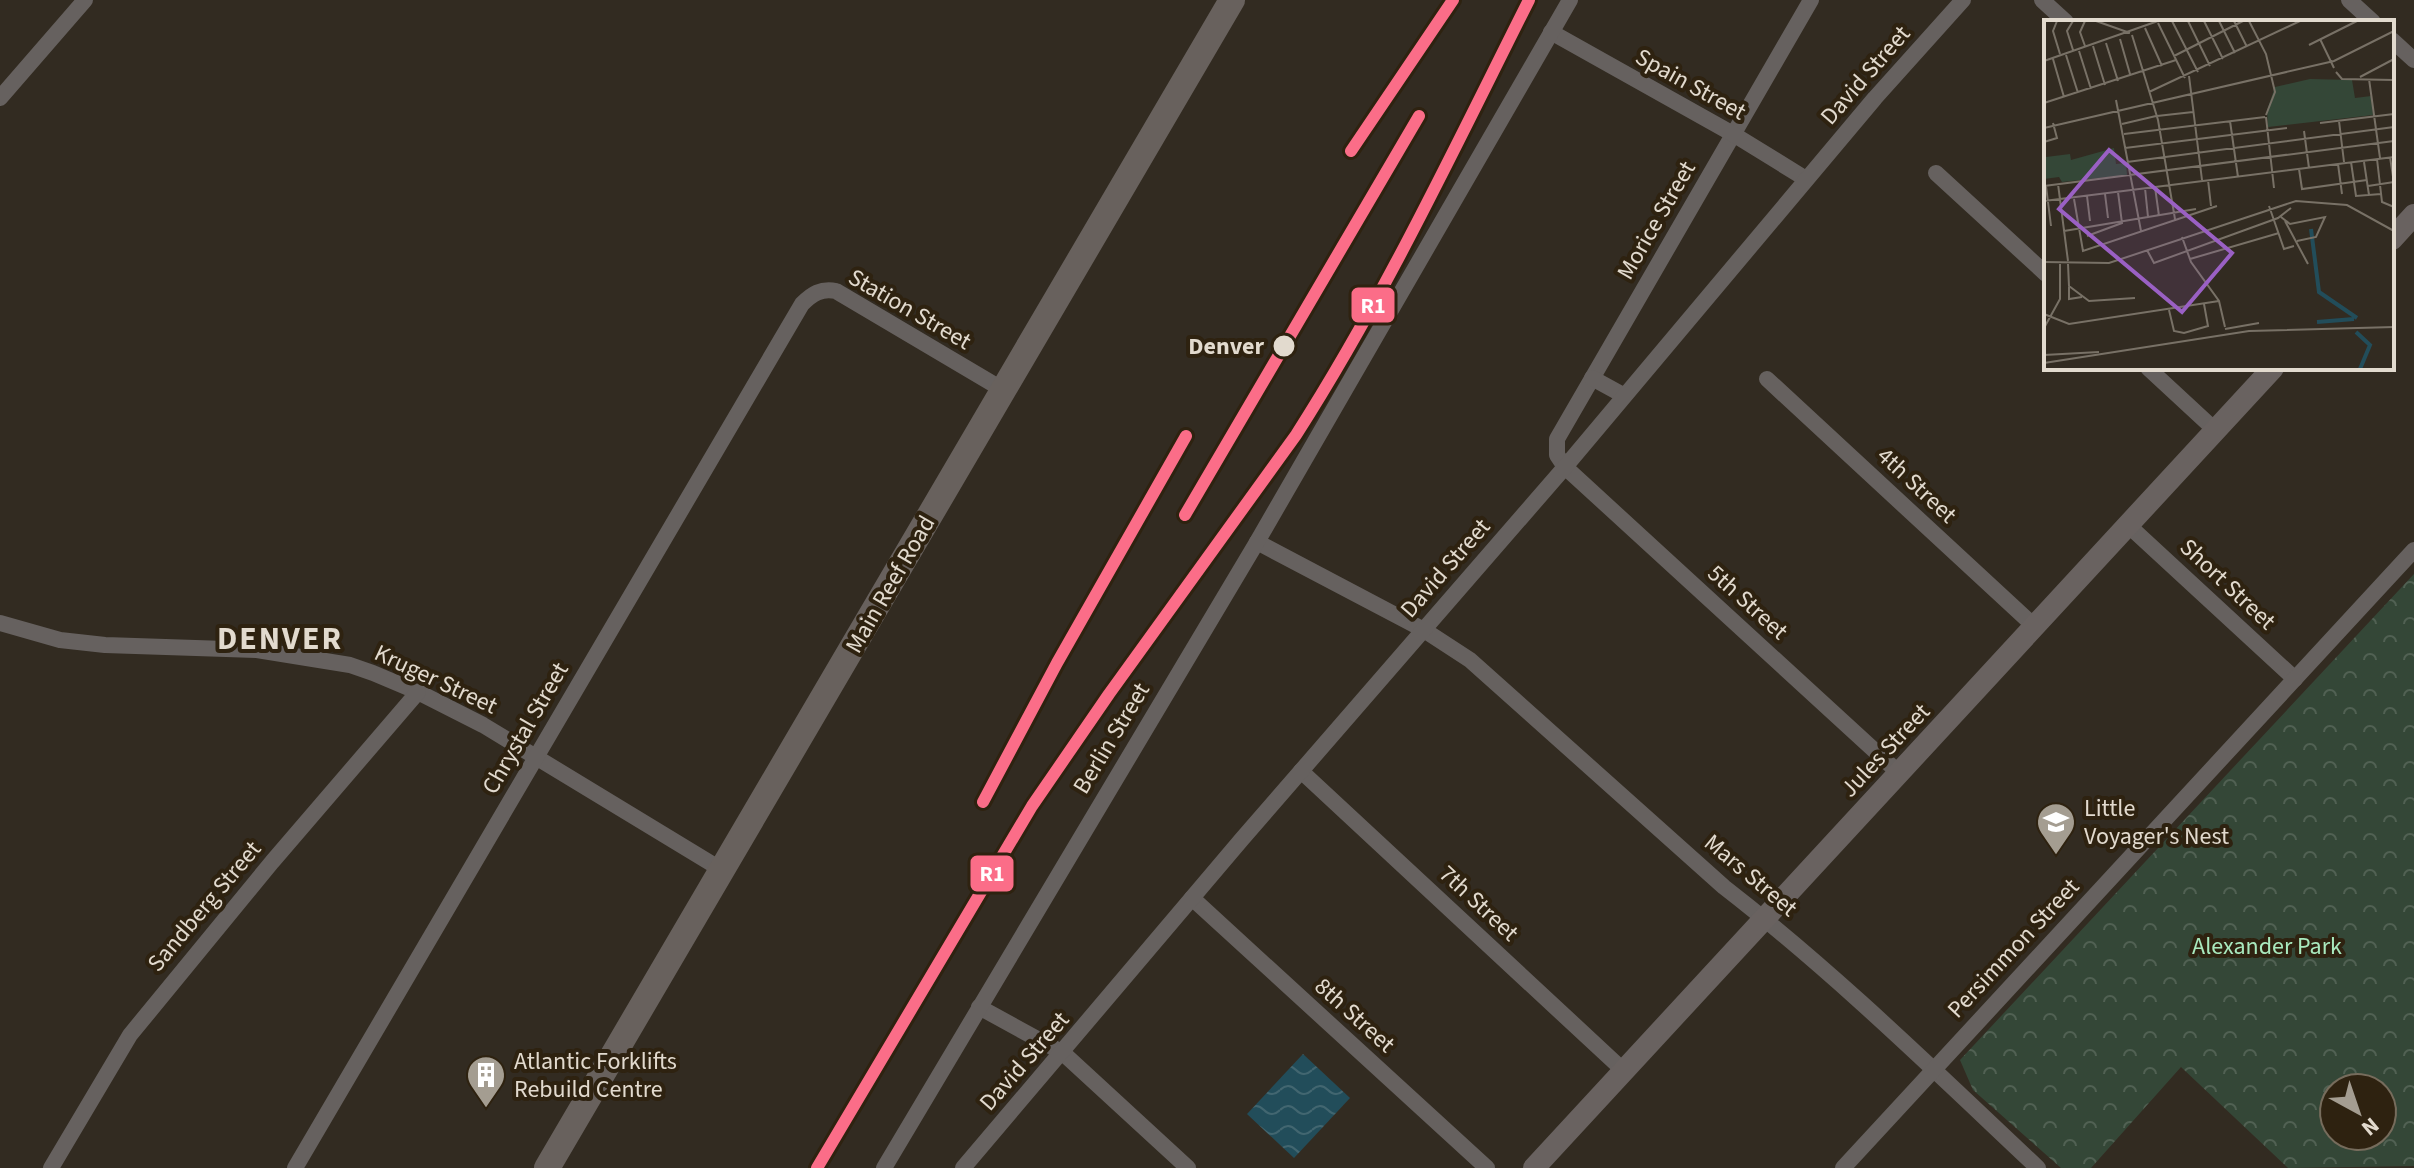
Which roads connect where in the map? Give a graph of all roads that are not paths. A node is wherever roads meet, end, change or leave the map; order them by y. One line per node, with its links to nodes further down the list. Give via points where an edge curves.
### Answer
1 (85, 0): 13 (street)
2 (1232, 0): 25 (main road, Main Reef Road)
3 (1570, 0): 10 (street, Berlin Street)
4 (1811, 0): 14 (street, Morice Street)
5 (1963, 0): 16 (street, David Street)
6 (2042, 0): 8 (street)
7 (2356, 2): 9 (street)
8 (2064, 20)
9 (2371, 20)
10 (1551, 32): 14 (street, Spain Street); 30 (street, Berlin Street)
11 (2394, 42): 12 (street)
12 (2414, 60)
13 (0, 98)
14 (1733, 134): 16 (street, Spain Street); 23 (street, Morice Street)
15 (1936, 173): 19 (street)
16 (1806, 179): 26 (street, David Street)
17 (2414, 215): 18 (main road)
18 (2394, 237)
19 (2044, 272)
20 (796, 312): 25 (street, Station Street, via 818,291 836,291); 37 (street, Chrystal Street)
21 (2150, 370): 27 (street)
22 (2271, 370): 27 (main road, Jules Street)
23 (1592, 378): 26 (street); 28 (street, Morice Street, via 1557,439 1557,455)
24 (1767, 379): 33 (street, 4th Street)
25 (1005, 391): 40 (main road, Main Reef Road)
26 (1623, 395): 28 (street, David Street)
27 (2215, 430): 29 (main road, Jules Street)
28 (1565, 467): 34 (street, David Street); 39 (street, 5th Street)
29 (2128, 525): 33 (main road, Jules Street); 35 (street, Short Street)
30 (1257, 542): 34 (street); 43 (street, Berlin Street)
31 (2414, 550): 35 (street, Persimmon Street)
32 (0, 623): 36 (street, Kruger Street, via 60,640 257,650 350,665)
33 (2034, 626): 39 (main road, Jules Street)
34 (1424, 630): 38 (street, David Street); 42 (street, Mars Street, via 1470,660 1724,887)
35 (2295, 679): 45 (street, Persimmon Street)
36 (418, 692): 37 (street, Kruger Street); 47 (street, Sandberg Street, via 138,1024)
37 (536, 757): 40 (street, Kruger Street); 48 (street, Chrystal Street)
38 (1301, 771): 41 (street, David Street); 46 (street, 7th Street)
39 (1899, 773): 42 (main road, Jules Street)
40 (722, 870): 49 (main road, Main Reef Road)
41 (1192, 898): 44 (street, David Street); 53 (street, 8th Street)
42 (1765, 917): 45 (street, Mars Street); 46 (main road, Jules Street)
43 (979, 1007): 44 (street); 50 (street, Berlin Street)
44 (1063, 1053): 51 (street, David Street); 52 (street)
45 (1934, 1070): 55 (street, Persimmon Street); 56 (street, Mars Street)
46 (1624, 1071): 54 (main road, Jules Street)
47 (51, 1168)
48 (295, 1168)
49 (547, 1168)
50 (884, 1168)
51 (963, 1168)
52 (1188, 1168)
53 (1487, 1168)
54 (1534, 1168)
55 (1843, 1168)
56 (2038, 1168)

